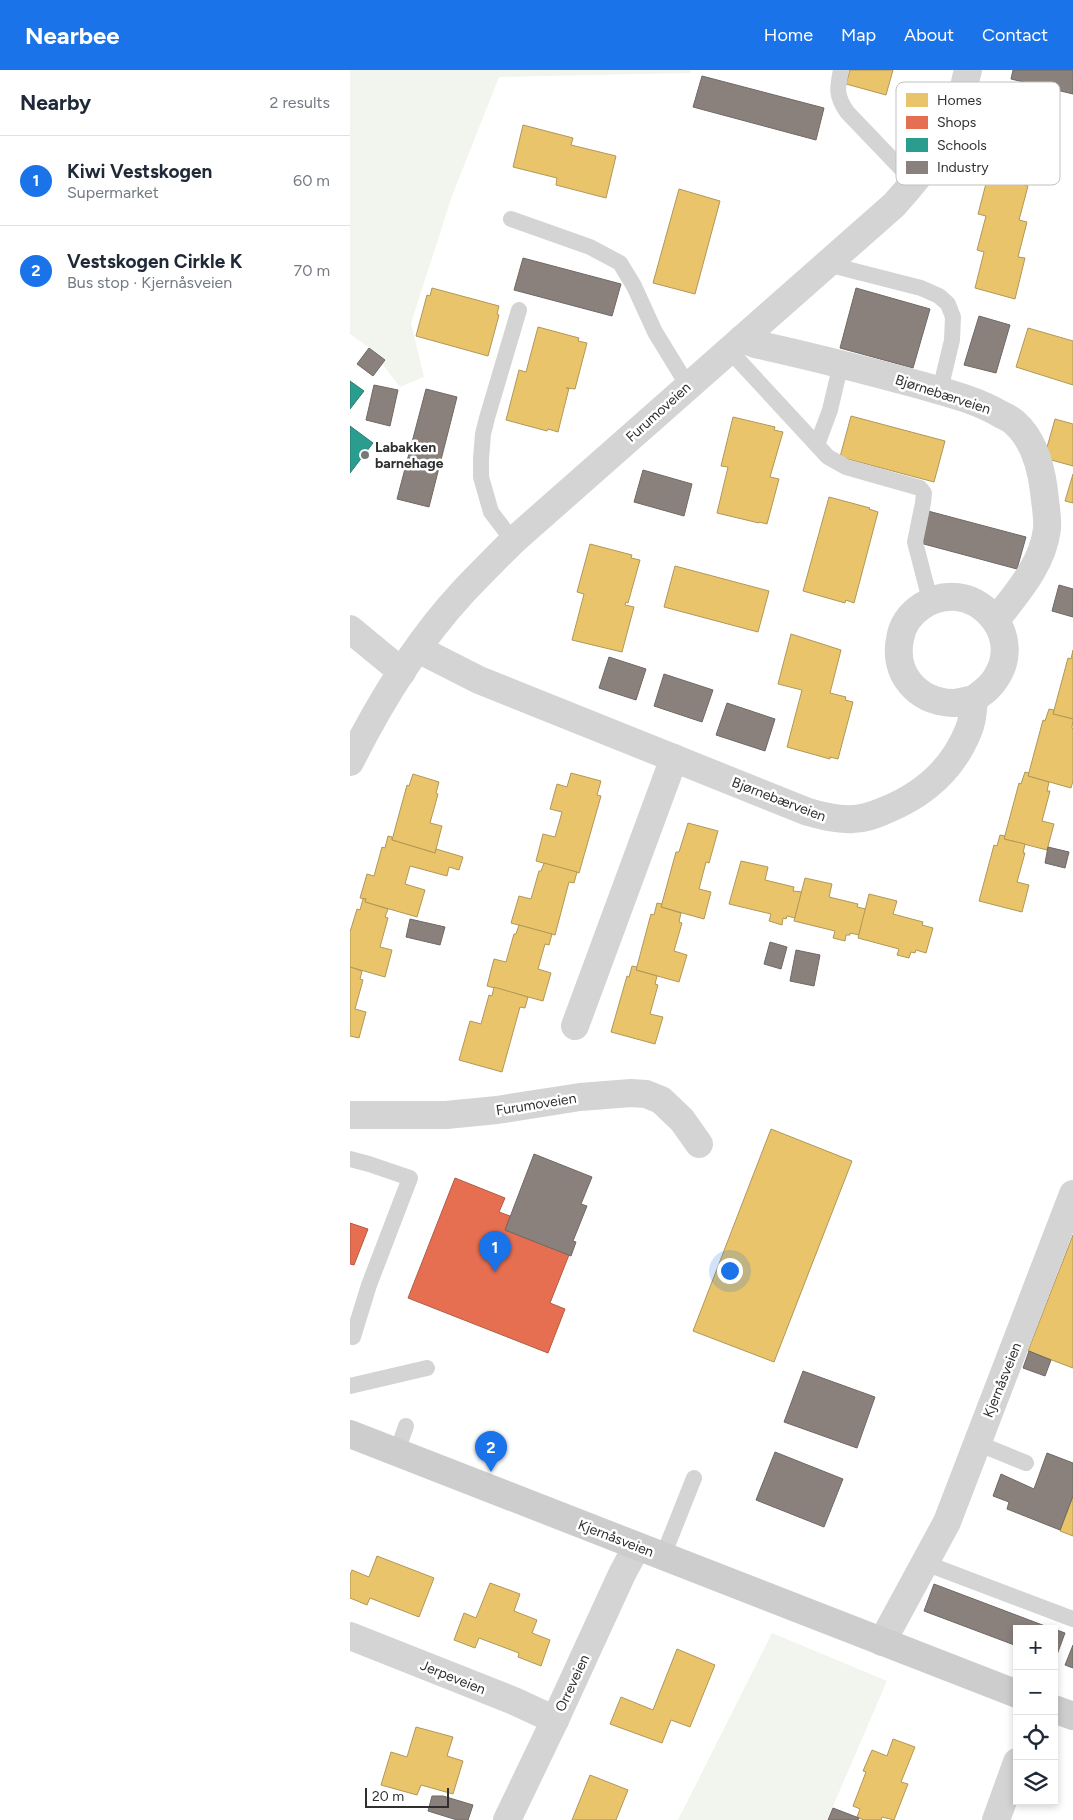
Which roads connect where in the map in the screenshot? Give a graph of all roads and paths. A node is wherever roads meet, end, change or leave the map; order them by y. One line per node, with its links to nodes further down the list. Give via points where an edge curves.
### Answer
1 (841, 70): 2 (lane, via 837,93 839,101)
2 (896, 163)
3 (911, 185): 5 (street, Furumoveien, via 894,205)
4 (511, 219): 9 (lane, via 590,247 620,263 654,332)
5 (827, 264): 7 (street, Furumoveien); 10 (lane, via 921,288 948,304 953,317 952,340)
6 (519, 310): 12 (lane, via 485,426 481,459 491,512)
7 (736, 345): 8 (street, Bjørnebærveien, via 755,344); 9 (street, Furumoveien); 11 (lane)
8 (841, 363): 10 (street, Bjørnebærveien); 11 (lane, via 830,410)
9 (688, 386): 12 (street, Furumoveien)
10 (940, 390): 14 (street, Bjørnebærveien, via 984,405 1014,422 1029,441 1042,476 1047,516 1045,540 1022,587)
11 (817, 445): 13 (lane, via 838,464 913,485 924,493 915,542)
12 (513, 541): 16 (street, Furumoveien, via 461,594)
13 (930, 600): 14 (street, via 959,597 974,601); 18 (street, via 913,612 901,630 898,651 902,672 914,689 932,700 953,703)
14 (996, 620): 18 (street, via 1005,649 1003,664 986,690)
15 (350, 628): 17 (street)
16 (418, 649): 17 (street, Furumoveien); 19 (street, Bjørnebærveien, via 480,680)
17 (402, 672): 20 (street, Furumoveien, via 384,697)
18 (974, 698): 19 (street, Bjørnebærveien, via 970,727 958,753 940,775 905,802 855,820 831,819 808,812)
19 (674, 758): 21 (street)
20 (350, 762)
21 (575, 1026)
22 (350, 1115): 23 (street, Furumoveien, via 446,1115 580,1097 646,1094 661,1100 682,1120)
23 (699, 1144)
24 (350, 1159): 26 (lane, via 410,1178)
25 (1073, 1194): 31 (street, Kjernåsveien)
26 (351, 1341)
27 (427, 1368): 28 (lane)
28 (350, 1386)
29 (406, 1426): 32 (lane)
30 (350, 1434): 32 (main road, Kjernåsveien)
31 (977, 1443): 33 (lane); 37 (street, Kjernåsveien, via 947,1522)
32 (397, 1452): 35 (main road, Kjernåsveien)
33 (1026, 1463)
34 (694, 1478): 36 (lane)
35 (637, 1546): 36 (main road, Kjernåsveien); 44 (street, Orreveien)
36 (663, 1556): 40 (main road, Kjernåsveien)
37 (925, 1563): 38 (lane); 40 (street, Kjernåsveien)
38 (1073, 1619)
39 (350, 1636): 44 (street, Jerpeveien)
40 (882, 1642): 41 (main road, Kjernåsveien)
41 (1013, 1692)
42 (1058, 1710): 43 (main road)
43 (1073, 1716)
44 (555, 1720): 46 (street, Orreveien)
45 (1013, 1773): 47 (street)
46 (507, 1820)
47 (996, 1820)

